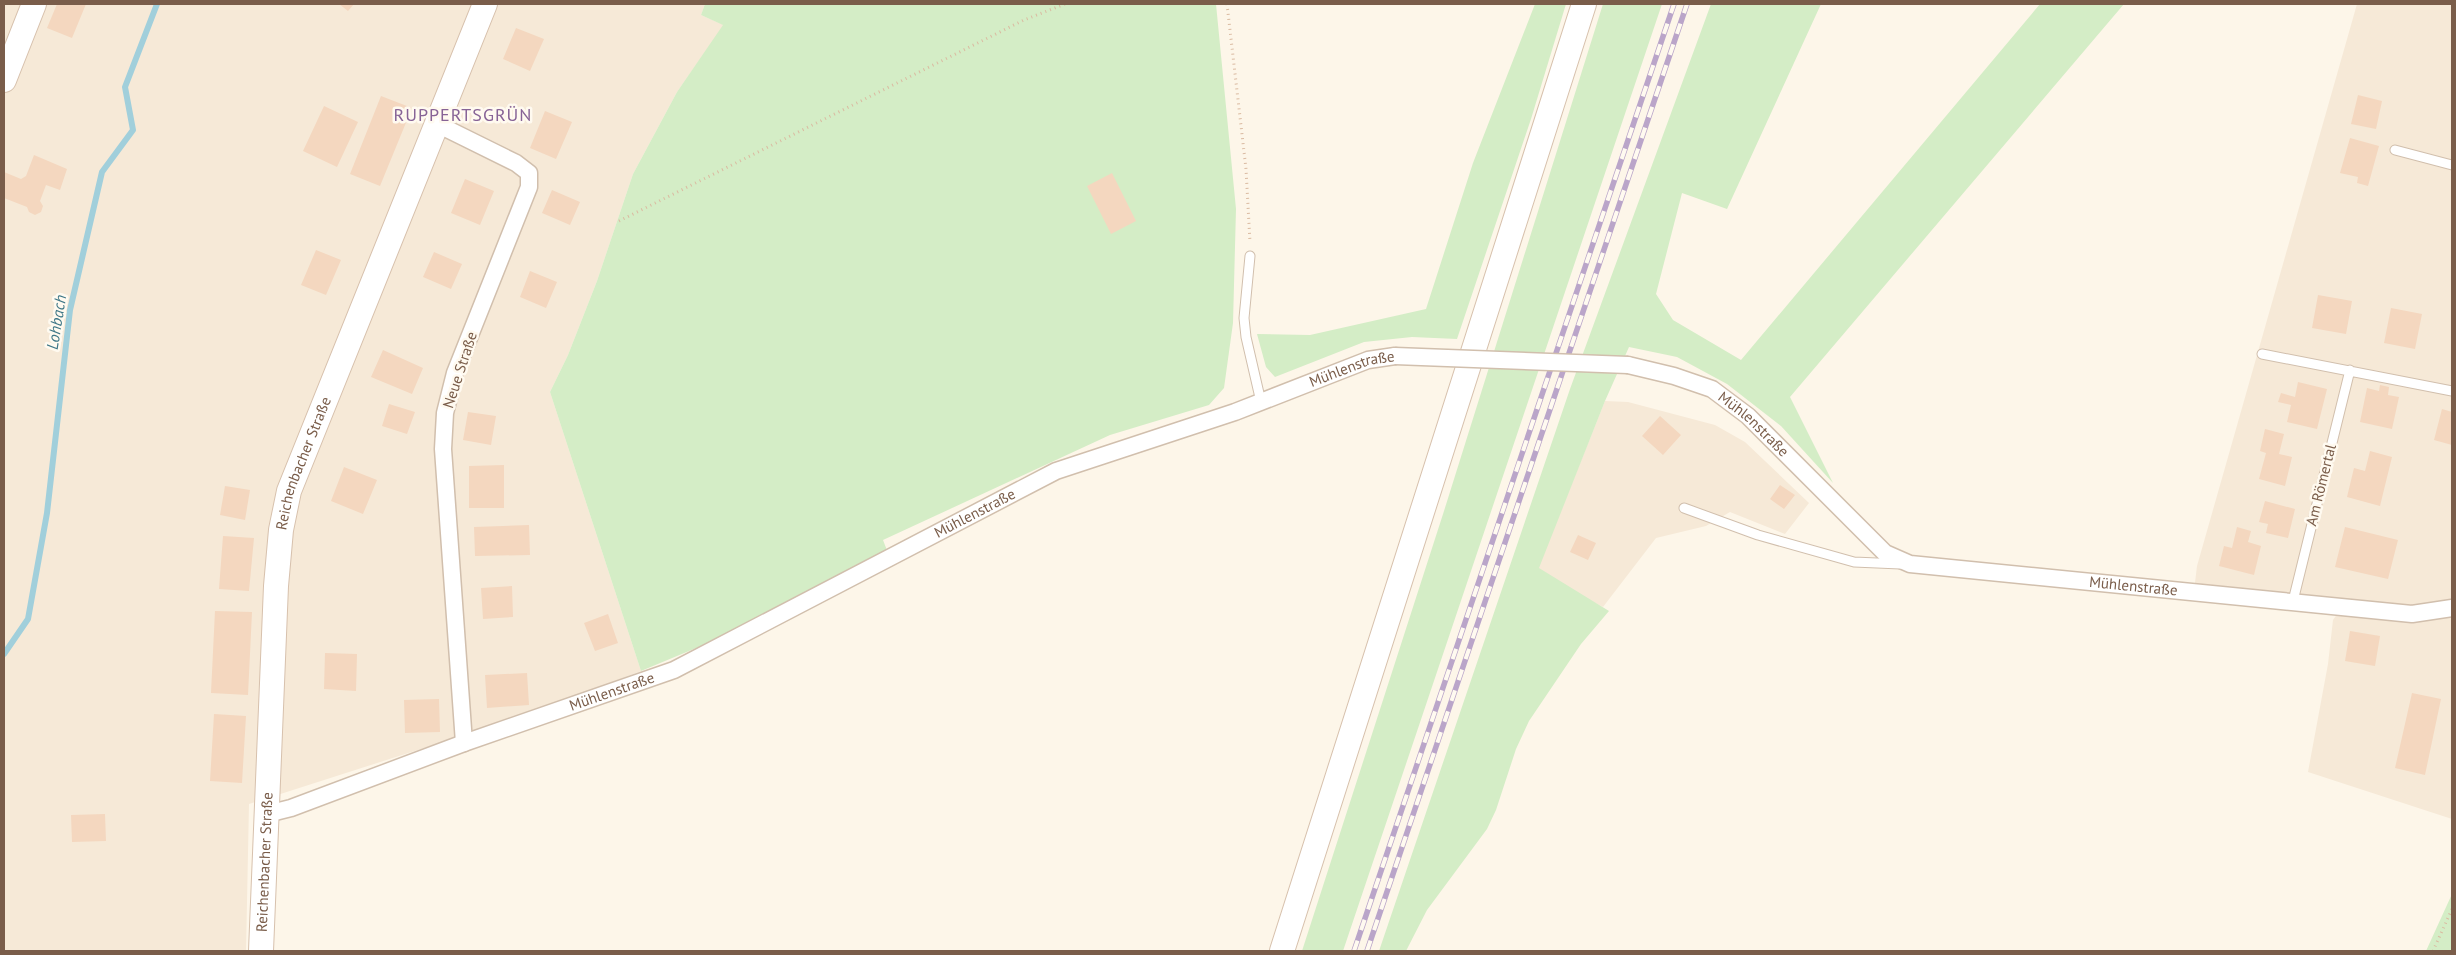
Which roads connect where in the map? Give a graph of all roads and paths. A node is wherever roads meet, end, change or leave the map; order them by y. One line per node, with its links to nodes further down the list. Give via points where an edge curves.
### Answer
1 (34, 4): 6 (street)
2 (485, 4): 7 (street, Reichenbacher Straße)
3 (1065, 4): 10 (path, via 1024,20)
4 (1227, 4): 11 (path, via 1246,169)
5 (1584, 4): 24 (street)
6 (4, 80)
7 (436, 123): 20 (street, Neue Straße, via 516,163 529,173 529,187 455,373 445,413 443,449); 21 (street, Reichenbacher Straße, via 288,491 276,586)
8 (2395, 150): 9 (lane)
9 (2452, 165)
10 (619, 221)
11 (1250, 256): 15 (lane, via 1244,318)
12 (2262, 354): 13 (lane)
13 (2350, 370): 14 (lane); 18 (lane, Am Römertal)
14 (2452, 391)
15 (1260, 402): 17 (street, Mühlenstraße, bridge, via 1368,360 1395,356 1628,365 1674,376 1712,389 1748,416 1885,553); 20 (street, Mühlenstraße, via 1056,471 674,670)
16 (1684, 508): 17 (lane, via 1758,535 1854,562)
17 (1910, 564): 18 (street, Mühlenstraße)
18 (2293, 601): 19 (street, Mühlenstraße, via 2412,614)
19 (2452, 608)
20 (464, 743): 21 (street, Mühlenstraße, via 291,808)
21 (266, 814): 23 (street, Reichenbacher Straße)
22 (2452, 909): 25 (path)
23 (261, 951)
24 (1282, 951)
25 (2432, 951)

